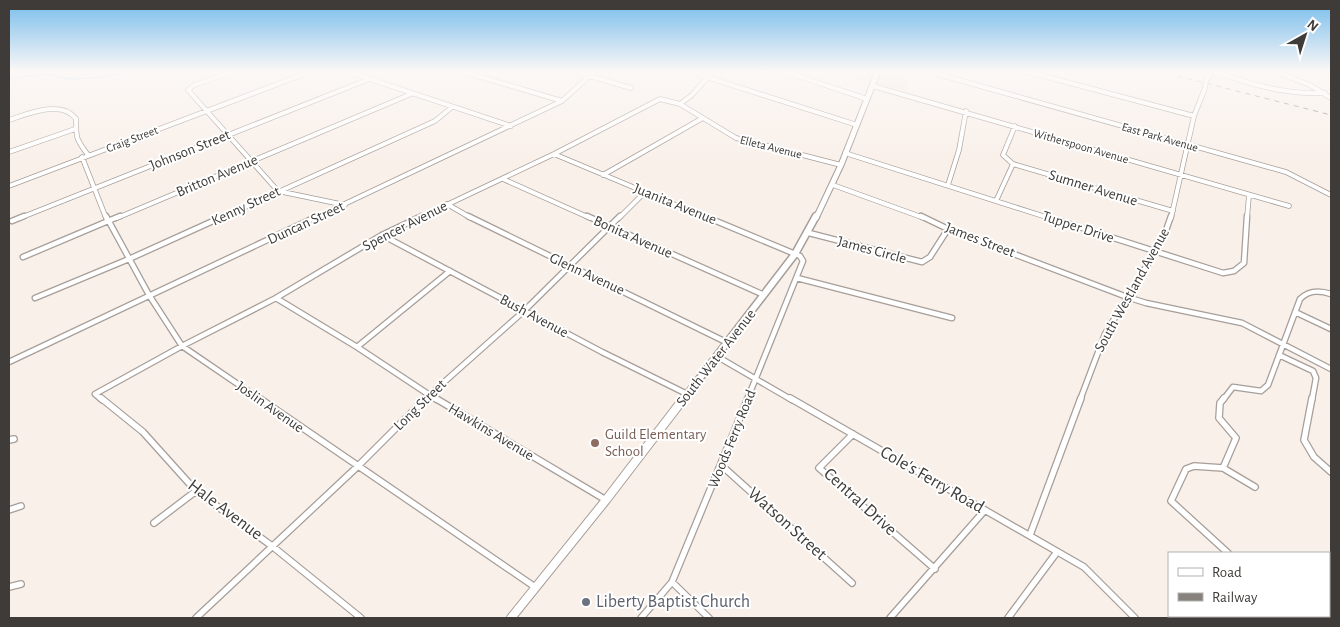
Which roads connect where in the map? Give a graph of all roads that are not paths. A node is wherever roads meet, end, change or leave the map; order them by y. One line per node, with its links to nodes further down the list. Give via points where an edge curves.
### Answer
1 (197, 100): 19 (street)
2 (235, 100): 19 (street, Craig Street)
3 (315, 100): 28 (street, Johnson Street)
4 (396, 100): 35 (street, Britton Avenue)
5 (431, 100): 18 (street)
6 (556, 100): 16 (street)
7 (656, 100): 32 (street, Spencer Avenue)
8 (668, 100): 17 (street, Spencer Avenue)
9 (685, 100): 17 (street)
10 (780, 100): 24 (street)
11 (867, 100): 24 (main road, South Water Avenue)
12 (926, 100): 20 (street, Witherspoon Avenue)
13 (1029, 100): 29 (street, East Park Avenue)
14 (1134, 100): 21 (street)
15 (1200, 100): 21 (street, South Westland Avenue, bridge)
16 (562, 102): 25 (street, Duncan Street)
17 (680, 104): 22 (street, Elleta Avenue)
18 (452, 107): 25 (street); 47 (street, Kenny Street, via 435,121)
19 (206, 111): 28 (street); 33 (street, Craig Street)
20 (966, 111): 26 (street, Witherspoon Avenue); 42 (street)
21 (1194, 116): 29 (street, South Westland Avenue)
22 (701, 119): 37 (street, Elleta Avenue, via 736,138); 38 (street)
23 (9, 120): 27 (street, via 61,108 74,115 77,122)
24 (857, 125): 31 (main road, South Water Avenue)
25 (511, 126): 52 (street, Duncan Street)
26 (1014, 126): 36 (street, via 1003,155); 39 (street, Witherspoon Avenue)
27 (74, 129): 30 (street); 33 (street, via 77,140)
28 (228, 135): 35 (street); 44 (street, Johnson Street)
29 (1188, 144): 39 (street, South Westland Avenue); 46 (street, East Park Avenue, via 1286,172)
30 (9, 152)
31 (845, 153): 37 (main road, South Water Avenue); 42 (street, Tupper Drive)
32 (554, 154): 38 (street, Juanita Avenue); 40 (street, Spencer Avenue)
33 (88, 155): 34 (street, Craig Street)
34 (82, 157): 43 (street, Craig Street); 44 (street, Joslin Avenue)
35 (251, 162): 47 (street); 57 (street, Britton Avenue)
36 (1013, 164): 51 (street); 55 (street, Sumner Avenue)
37 (841, 165): 41 (main road, South Water Avenue)
38 (603, 175): 48 (street, Juanita Avenue)
39 (1180, 175): 49 (street, Witherspoon Avenue); 55 (street, South Westland Avenue)
40 (503, 179): 53 (street, Spencer Avenue); 58 (street, Bonita Avenue)
41 (833, 185): 59 (street, James Street, via 916,214); 60 (main road, South Water Avenue)
42 (948, 185): 51 (street, Tupper Drive)
43 (9, 186)
44 (94, 189): 56 (street, Johnson Street); 57 (street, Joslin Avenue)
45 (1331, 189): 46 (street)
46 (1322, 190): 50 (street, East Park Avenue)
47 (278, 191): 52 (street); 65 (street, Kenny Street)
48 (645, 192): 58 (street, Long Street); 63 (street, Juanita Avenue)
49 (1249, 195): 54 (street, Witherspoon Avenue); 62 (street, Tupper Drive, via 1244,263 1234,271 1223,272)
50 (1331, 195)
51 (996, 201): 62 (street, Tupper Drive)
52 (345, 204): 71 (street, Duncan Street)
53 (447, 204): 61 (street, Spencer Avenue); 66 (street, Glenn Avenue)
54 (1289, 206)
55 (1172, 211): 62 (street, South Westland Avenue)
56 (12, 221)
57 (108, 222): 64 (street, Britton Avenue); 65 (street, Joslin Avenue)
58 (609, 226): 66 (street, Long Street); 70 (street, Bonita Avenue)
59 (948, 229): 60 (street, James Circle, via 930,257 922,262); 72 (street, James Street)
60 (809, 233): 63 (main road, South Water Avenue)
61 (382, 235): 67 (street, Bush Avenue); 74 (street, Spencer Avenue)
62 (1156, 252): 72 (street, South Westland Avenue)
63 (795, 254): 68 (street, Woods Ferry Road, via 804,261); 70 (main road, South Water Avenue)
64 (23, 257)
65 (129, 259): 71 (street, Joslin Avenue); 73 (street, Kenny Street)
66 (570, 267): 75 (street, Long Street); 79 (street, Glenn Avenue)
67 (450, 271): 75 (street, Bush Avenue); 82 (street)
68 (797, 278): 77 (street); 87 (street, Woods Ferry Road)
69 (1331, 294): 76 (street, via 1316,290 1305,293)
70 (764, 295): 79 (main road, South Water Avenue)
71 (149, 296): 81 (street, Joslin Avenue); 85 (street, Duncan Street)
72 (1127, 297): 80 (street, James Street, via 1233,320); 103 (street, South Westland Avenue, via 1100,346)
73 (35, 298)
74 (276, 298): 81 (street, Spencer Avenue); 82 (street, Hawkins Avenue)
75 (524, 310): 89 (street, Bush Avenue); 90 (street, Long Street)
76 (1295, 312): 78 (street); 80 (street)
77 (952, 318)
78 (1331, 330)
79 (728, 343): 84 (main road, South Water Avenue)
80 (1284, 344): 83 (street); 86 (street, James Street)
81 (182, 346): 88 (street, Spencer Avenue); 93 (street, Joslin Avenue)
82 (357, 347): 90 (street, Hawkins Avenue)
83 (1279, 355): 94 (street, via 1268,385 1261,391 1233,387 1220,403 1219,418 1236,438); 95 (street, via 1313,371 1316,378 1304,440 1314,457)
84 (718, 356): 87 (street, Cole's Ferry Road); 89 (main road, South Water Avenue)
85 (9, 362)
86 (1331, 368)
87 (757, 380): 91 (street, Cole's Ferry Road); 92 (street, Woods Ferry Road)
88 (95, 394): 97 (street, Hale Avenue, via 143,432)
89 (687, 394): 98 (main road, South Water Avenue)
90 (428, 395): 93 (street, Long Street); 98 (street, Hawkins Avenue)
91 (853, 434): 101 (street, Cole's Ferry Road); 107 (street, Central Drive, via 819,468)
92 (721, 465): 108 (street, Woods Ferry Road); 109 (street, Watson Street)
93 (357, 467): 104 (street, Long Street); 112 (street, Joslin Avenue)
94 (1223, 468): 96 (street); 106 (street, via 1194,466 1186,469 1171,501)
95 (1331, 472)
96 (1255, 487)
97 (196, 491): 102 (street); 104 (street, Hale Avenue)
98 (606, 500): 112 (main road, South Water Avenue)
99 (21, 506): 100 (street)
100 (9, 510)
101 (985, 510): 103 (street, Cole's Ferry Road); 107 (street)
102 (154, 523)
103 (1030, 535): 105 (street, Cole's Ferry Road)
104 (272, 546): 113 (street, Long Street); 114 (street, Hale Avenue)
105 (1057, 552): 119 (street); 120 (street, Cole's Ferry Road, via 1084,567)
106 (1227, 552)
107 (935, 569): 118 (street)
108 (672, 582): 116 (street, Woods Ferry Road); 117 (street)
109 (852, 583)
110 (21, 584): 111 (street)
111 (9, 587)
112 (535, 588): 115 (main road, South Water Avenue)
113 (196, 618)
114 (362, 618)
115 (511, 618)
116 (641, 618)
117 (709, 618)
118 (890, 618)
119 (1008, 618)
120 (1135, 618)

